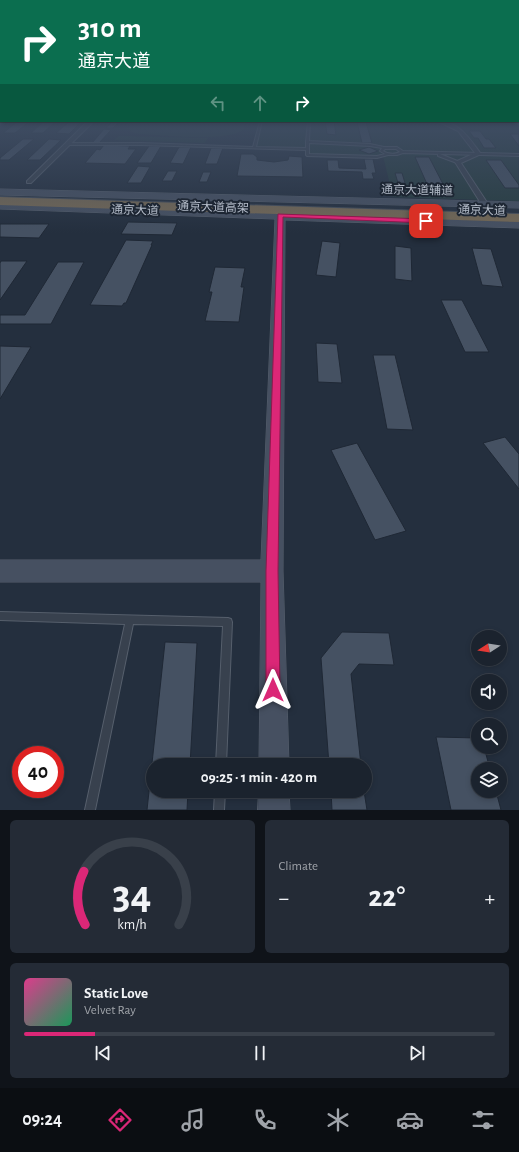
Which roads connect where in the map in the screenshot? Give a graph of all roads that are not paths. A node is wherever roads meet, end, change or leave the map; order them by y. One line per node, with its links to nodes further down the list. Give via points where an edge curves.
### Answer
1 (53, 158): 5 (street)
2 (447, 158): 4 (lane)
3 (468, 158): 4 (street)
4 (458, 162): 11 (street)
5 (29, 182)
6 (0, 192): 9 (street, 通京大道)
7 (0, 196): 10 (highway, 通京大道高架)
8 (0, 201): 10 (highway, 通京大道高架)
9 (315, 201): 11 (street, 通京大道辅道); 14 (highway)
10 (199, 204): 14 (highway, 通京大道高架)
11 (484, 204): 12 (street, 通京大道辅道)
12 (519, 205)
13 (0, 206): 16 (street, 通京大道)
14 (423, 211): 15 (highway, 通京大道); 17 (highway); 18 (highway, 通京大道)
15 (519, 211)
16 (280, 215): 17 (street, 通京大道); 21 (street)
17 (318, 217): 19 (street)
18 (519, 218)
19 (519, 225)
20 (0, 571): 21 (street)
21 (272, 571): 25 (street)
22 (0, 616): 23 (lane)
23 (130, 619): 24 (lane, via 228,622); 28 (lane)
24 (221, 758)
25 (274, 758)
26 (220, 798): 29 (lane)
27 (274, 798): 30 (street)
28 (90, 810)
29 (219, 810)
30 (274, 810)

